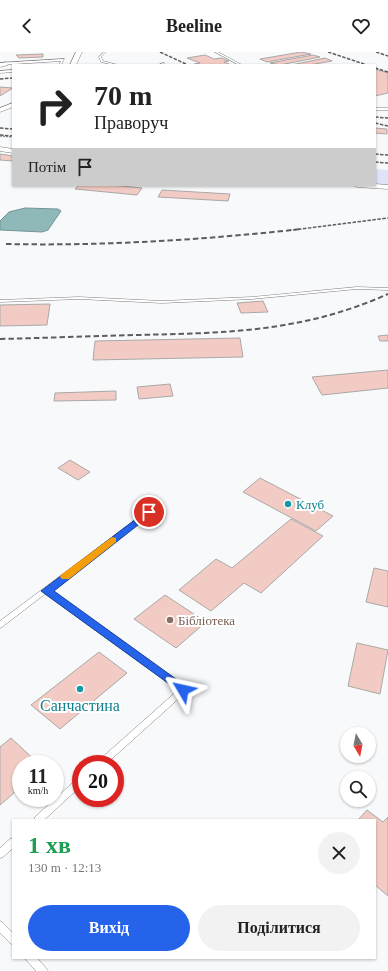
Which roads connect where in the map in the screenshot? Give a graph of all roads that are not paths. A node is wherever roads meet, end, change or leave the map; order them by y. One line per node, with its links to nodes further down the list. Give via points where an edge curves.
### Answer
1 (79, 52): 8 (street)
2 (105, 52): 9 (lane, via 100,57 102,61)
3 (216, 52): 4 (lane)
4 (223, 53): 10 (lane)
5 (12, 64): 11 (lane)
6 (14, 64): 7 (lane, via 63,60)
7 (61, 64)
8 (73, 64)
9 (113, 64)
10 (239, 64)
11 (2, 65): 14 (lane)
12 (12, 71): 14 (lane)
13 (0, 72): 14 (lane)
14 (6, 72)
15 (12, 105): 18 (street)
16 (376, 109): 17 (lane)
17 (388, 109)
18 (0, 110)
19 (0, 149): 20 (street)
20 (12, 151)
21 (372, 186): 22 (street)
22 (388, 187)
23 (388, 289): 24 (lane, via 357,288 252,298 162,302 79,298)
24 (0, 301)
25 (149, 512): 26 (lane)
26 (46, 591): 27 (lane); 28 (lane, via 183,690)
27 (0, 625)
28 (110, 755)
29 (72, 789): 30 (lane)
30 (39, 819)
31 (12, 843): 32 (lane)
32 (0, 854)
33 (0, 926): 34 (lane)
34 (12, 939)
35 (31, 959): 36 (lane)
36 (43, 971)

